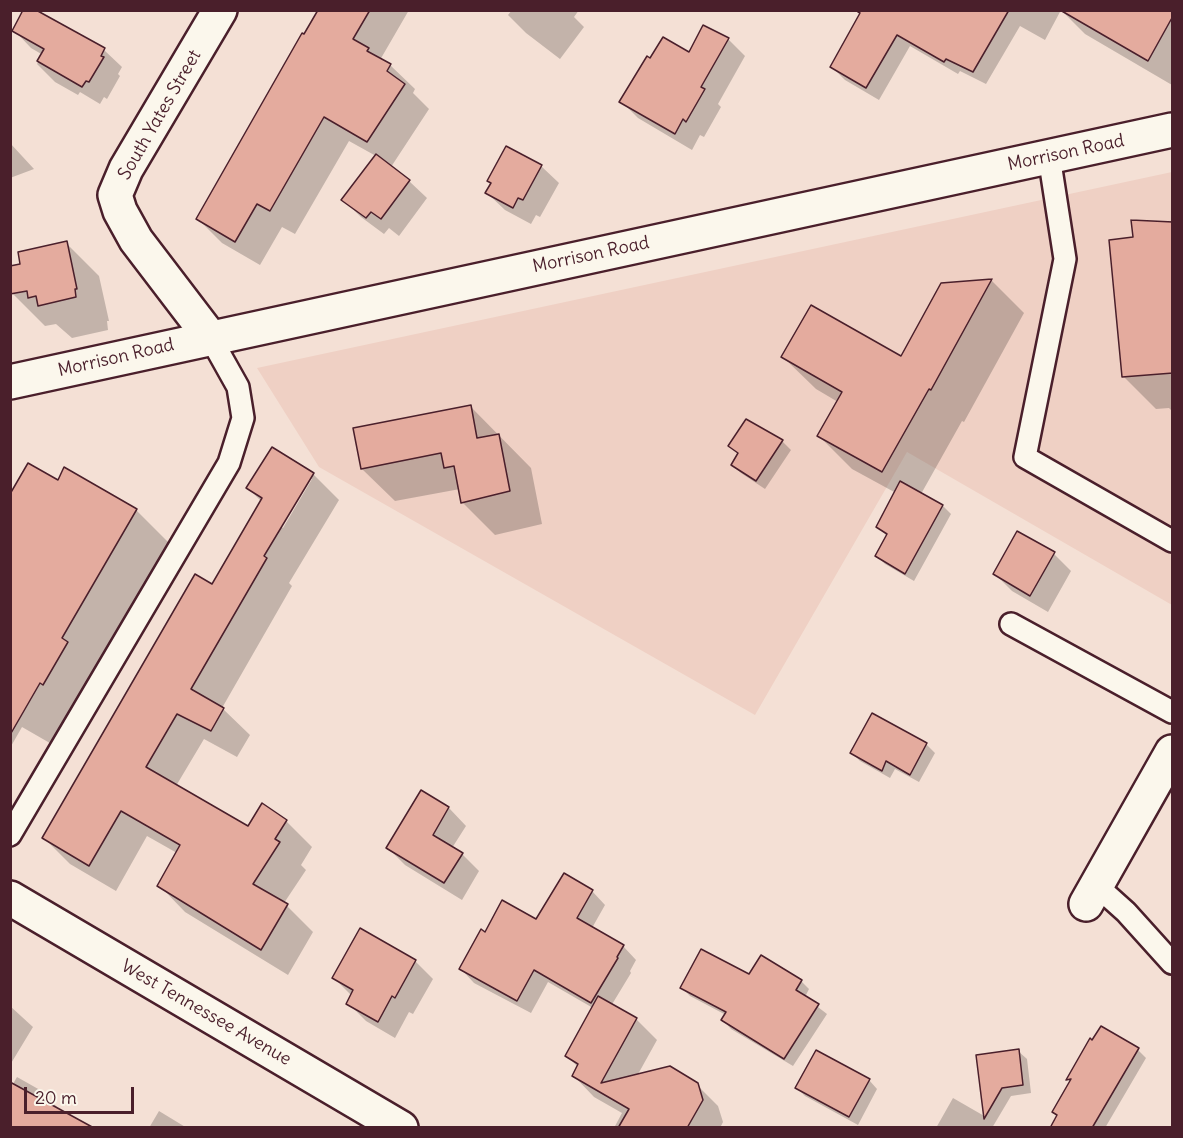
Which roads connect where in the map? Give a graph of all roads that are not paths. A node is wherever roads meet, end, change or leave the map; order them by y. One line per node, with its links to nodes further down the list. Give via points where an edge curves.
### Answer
1 (220, 10): 4 (main road, South Yates Street, via 126,169 116,195 120,212 136,240)
2 (1173, 130): 3 (main road, Morrison Road)
3 (1049, 156): 4 (main road, Morrison Road); 6 (lane, via 1065,259 1024,457)
4 (210, 338): 5 (main road, Morrison Road); 10 (lane, via 240,397 243,418 229,462)
5 (10, 382)
6 (1173, 541)
7 (1011, 624): 8 (lane)
8 (1173, 712)
9 (1173, 752): 11 (main road)
10 (10, 835)
11 (1092, 895): 13 (lane, via 1126,912)
12 (10, 898): 14 (main road, West Tennessee Avenue)
13 (1173, 963)
14 (401, 1128)

